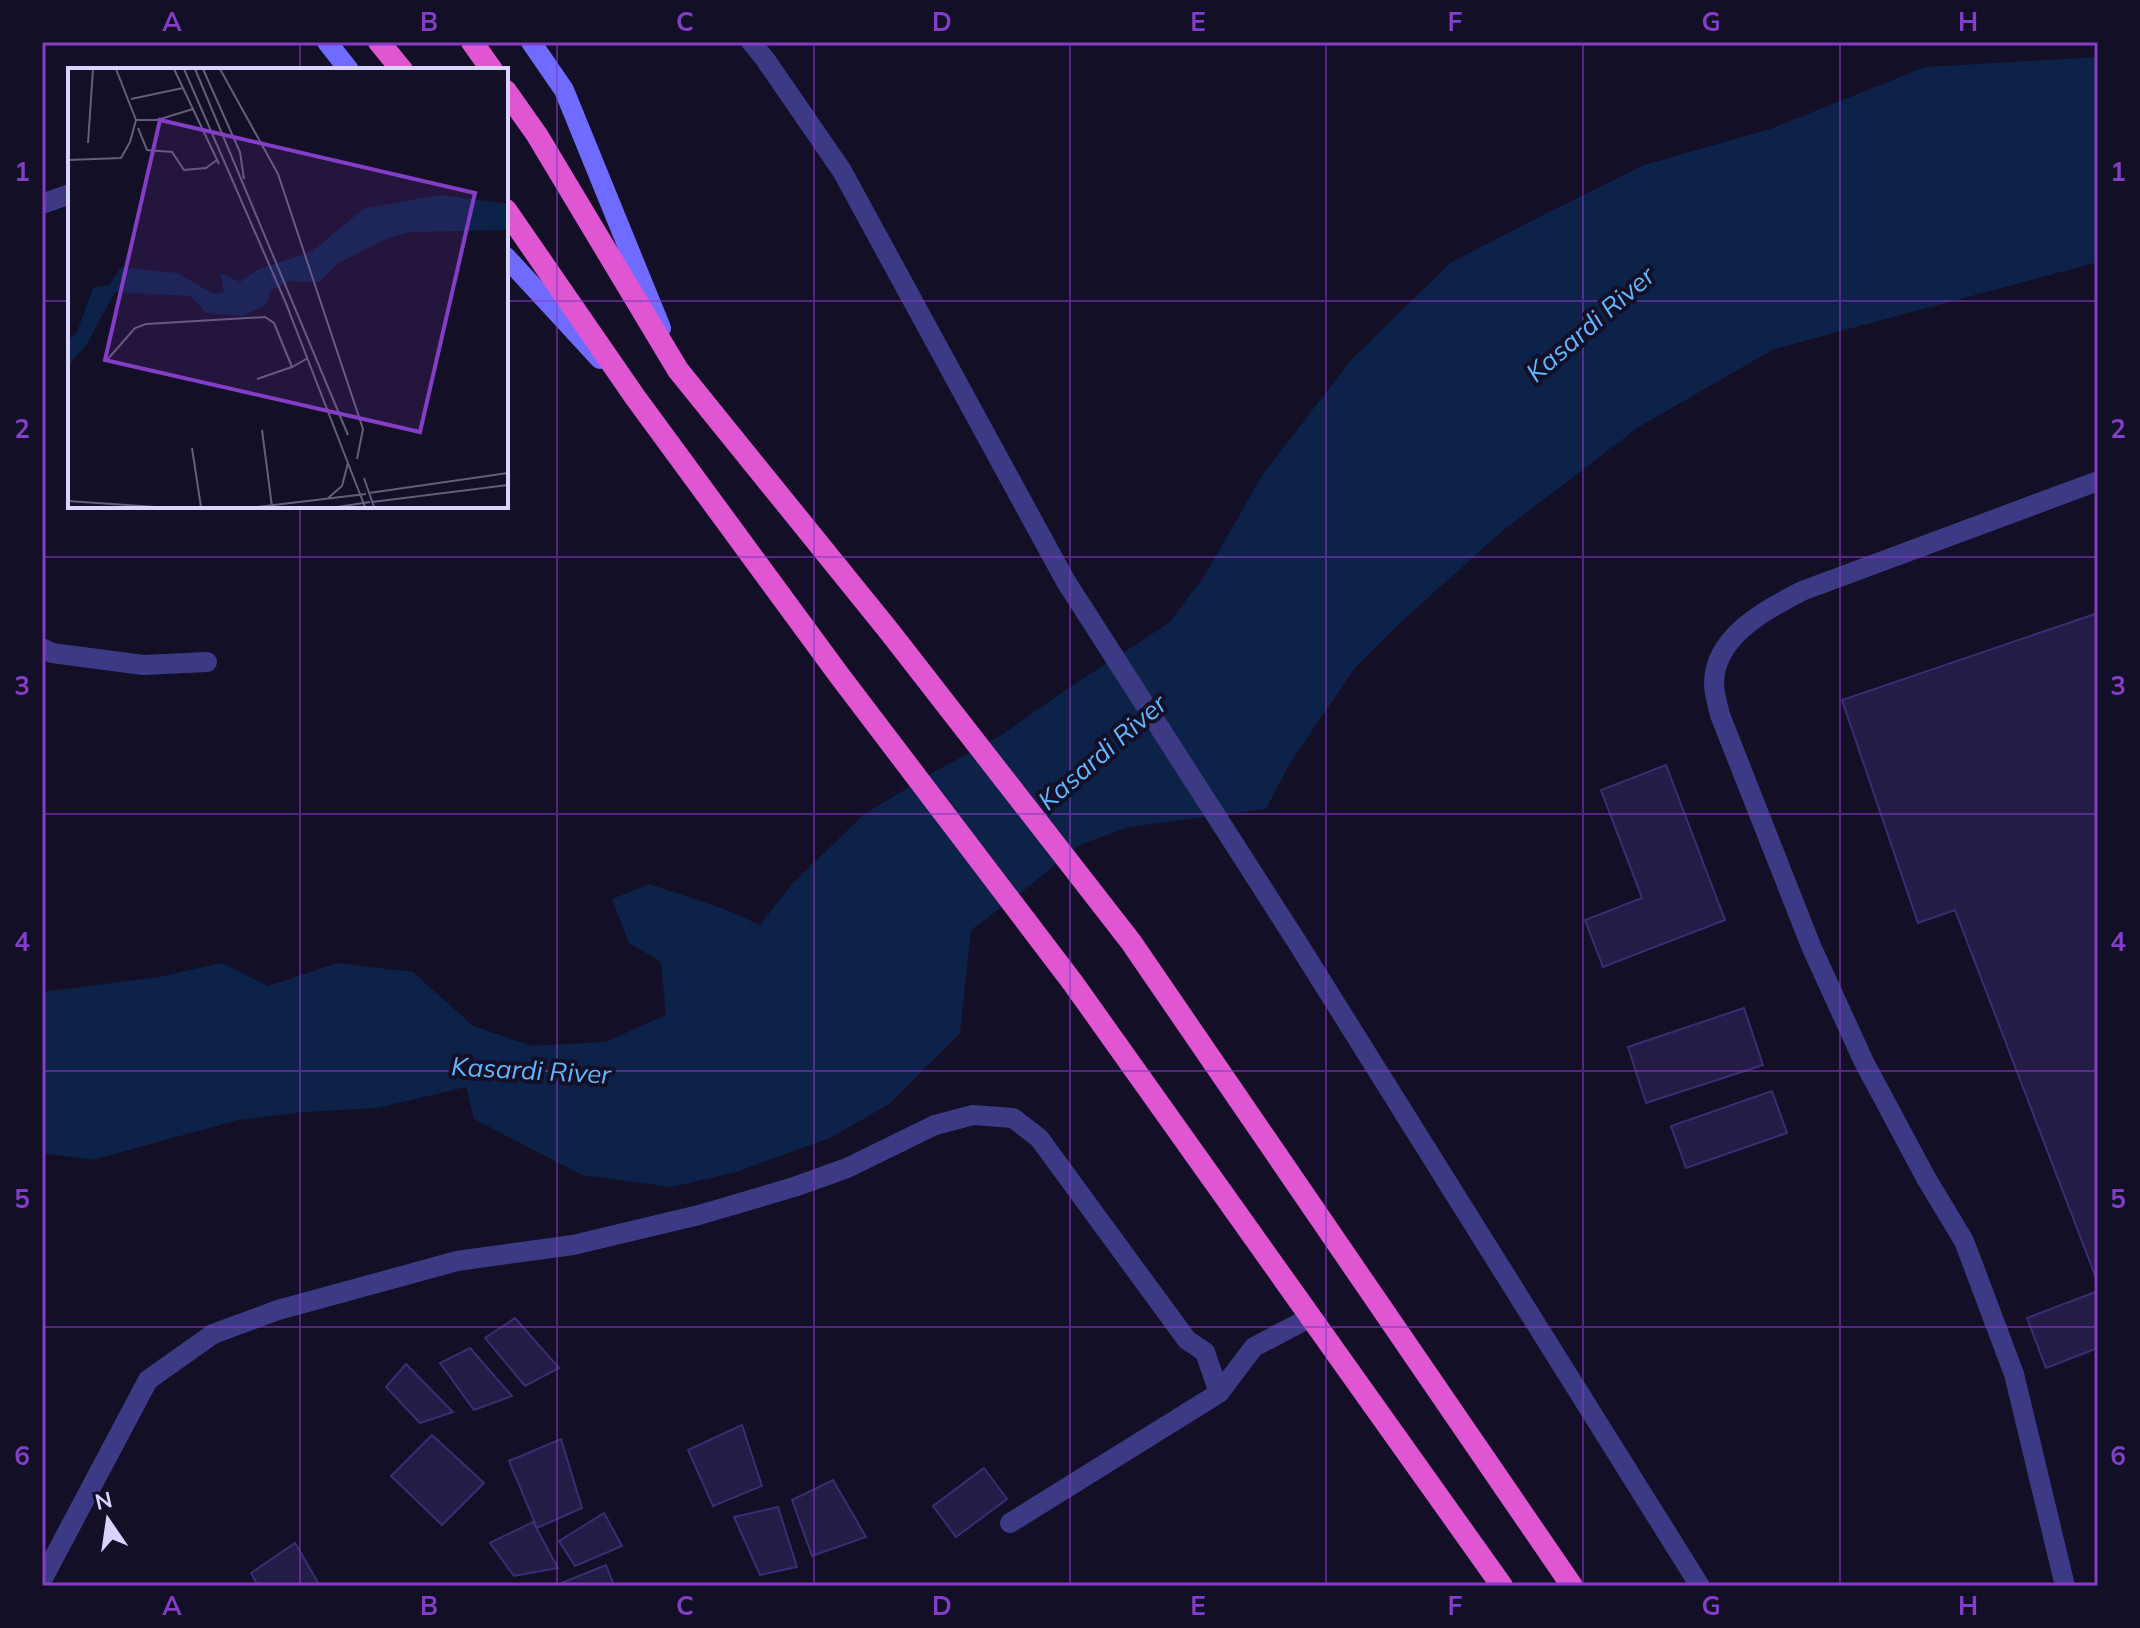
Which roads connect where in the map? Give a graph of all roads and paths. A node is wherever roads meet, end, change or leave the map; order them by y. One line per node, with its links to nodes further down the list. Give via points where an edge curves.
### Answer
1 (327, 42): 6 (main road)
2 (379, 42): 7 (highway)
3 (472, 42): 8 (highway)
4 (531, 42): 14 (main road, via 564,90)
5 (751, 42): 25 (street, via 842,171 1065,580)
6 (347, 68)
7 (400, 68)
8 (491, 68)
9 (508, 94): 14 (highway)
10 (68, 195): 11 (street)
11 (42, 204)
12 (508, 213): 15 (highway)
13 (508, 259): 15 (main road)
14 (678, 370): 24 (highway, via 1131,942)
15 (635, 397): 19 (highway, via 1073,983)
16 (2098, 481): 26 (street, via 1802,591 1765,611 1730,640 1714,683 1720,715 1811,946 1864,1062 1964,1241 2014,1374)
17 (42, 648): 18 (street, via 143,665)
18 (207, 662)
19 (1311, 1317): 20 (street, via 1254,1347); 23 (highway)
20 (1219, 1393): 21 (street); 22 (street, via 1205,1352 1187,1340 1039,1138 1013,1118 973,1115 935,1125 847,1168 699,1215 573,1245 457,1261 278,1310 213,1334 148,1380)
21 (1010, 1523)
22 (42, 1580)
23 (1502, 1586)
24 (1572, 1586)
25 (1700, 1586)
26 (2065, 1586)

